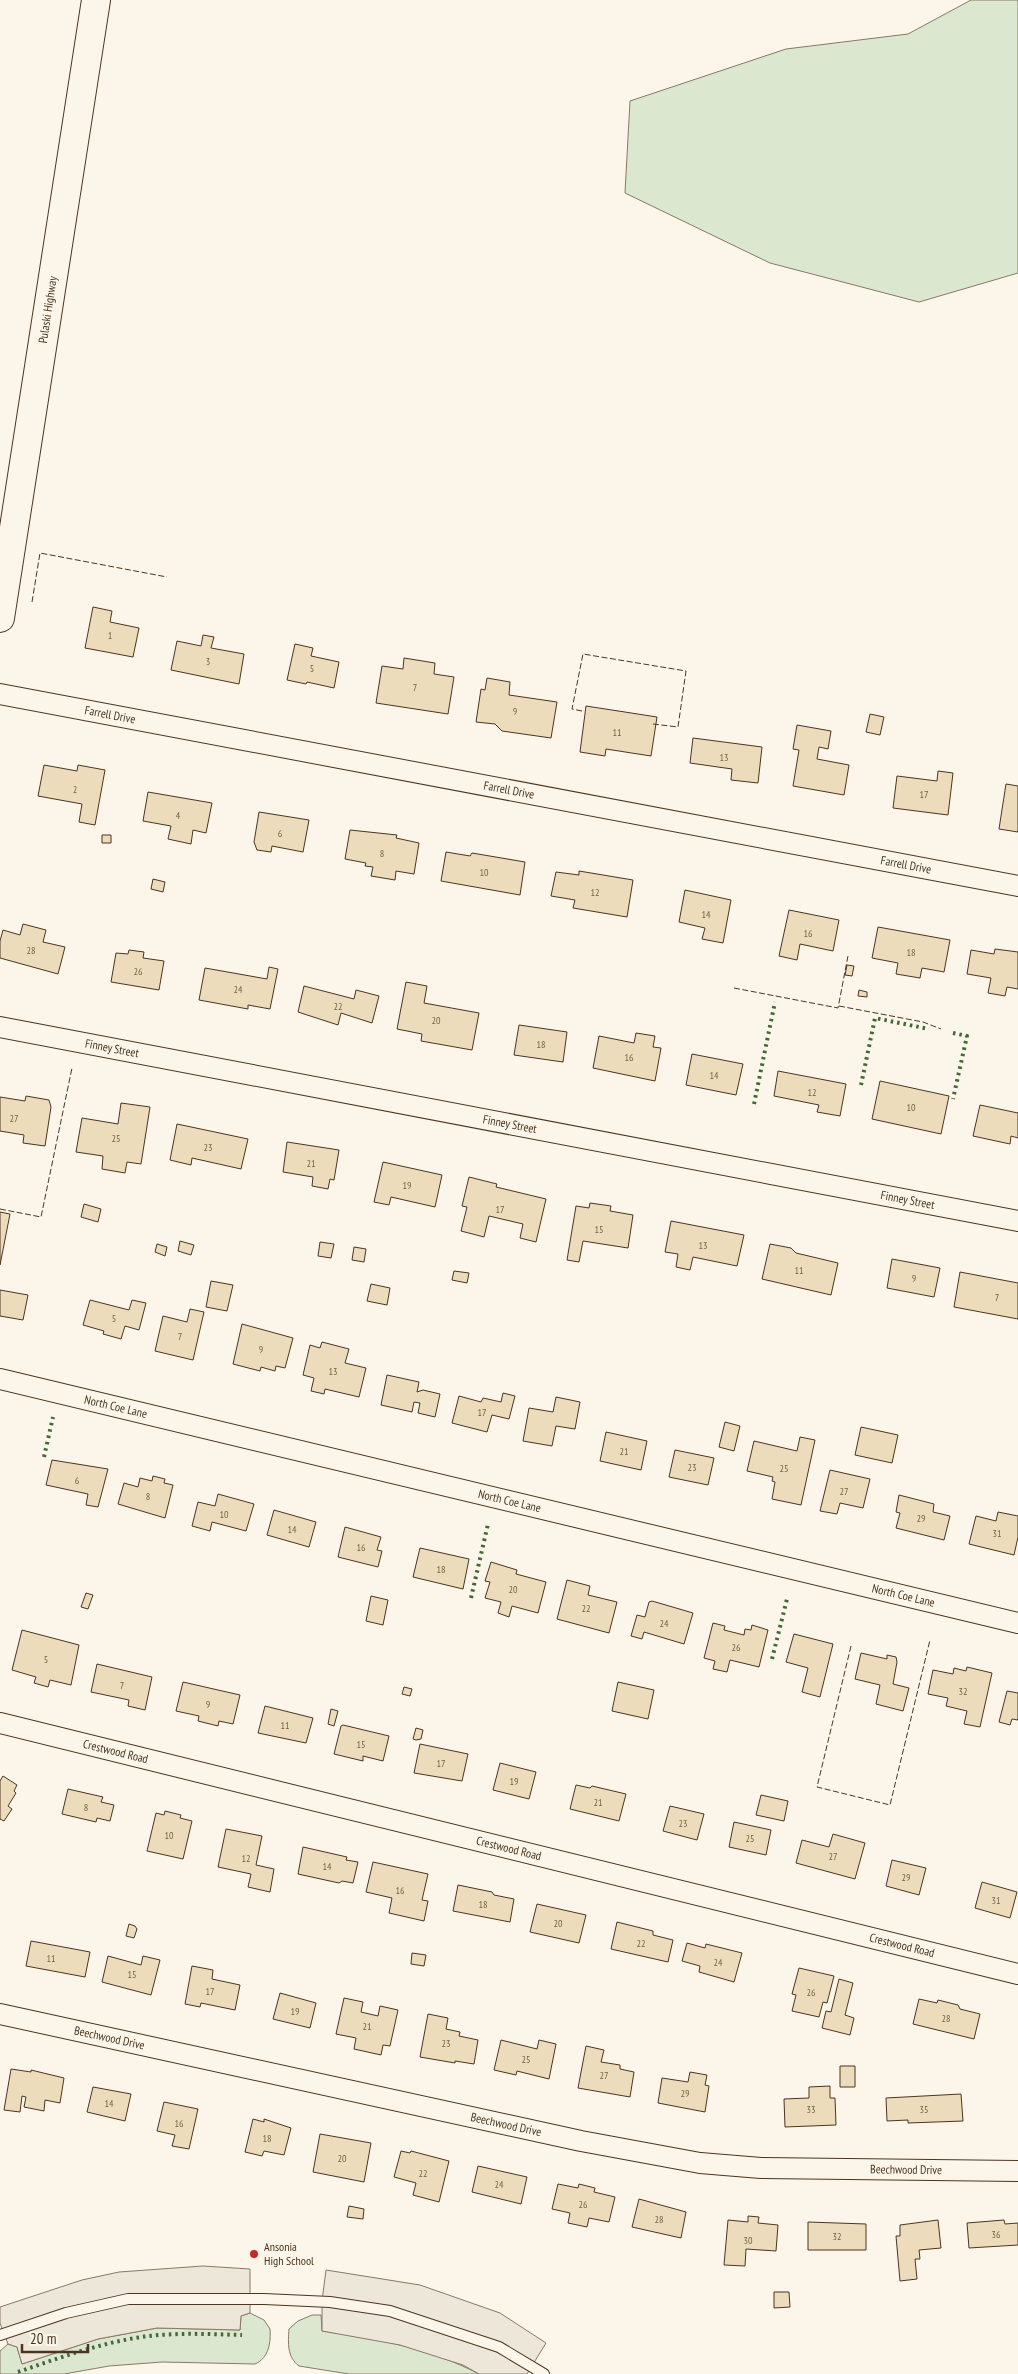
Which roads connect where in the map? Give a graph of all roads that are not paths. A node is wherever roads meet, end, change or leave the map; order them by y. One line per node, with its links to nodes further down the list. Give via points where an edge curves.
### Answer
1 (96, 0): 2 (main road, Pulaski Highway)
2 (0, 618)
3 (0, 694): 4 (street, Farrell Drive)
4 (1018, 886)
5 (0, 1027): 6 (street, Finney Street)
6 (1018, 1221)
7 (0, 1380): 8 (street, North Coe Lane)
8 (1018, 1623)
9 (0, 1723): 10 (street, Crestwood Road)
10 (1018, 1974)
11 (0, 2014): 12 (street, Beechwood Drive, via 580,2141 700,2163 760,2168)
12 (1018, 2171)
13 (0, 2335): 14 (lane, via 66,2313 128,2299 330,2302 390,2310 498,2347)
14 (544, 2374)

